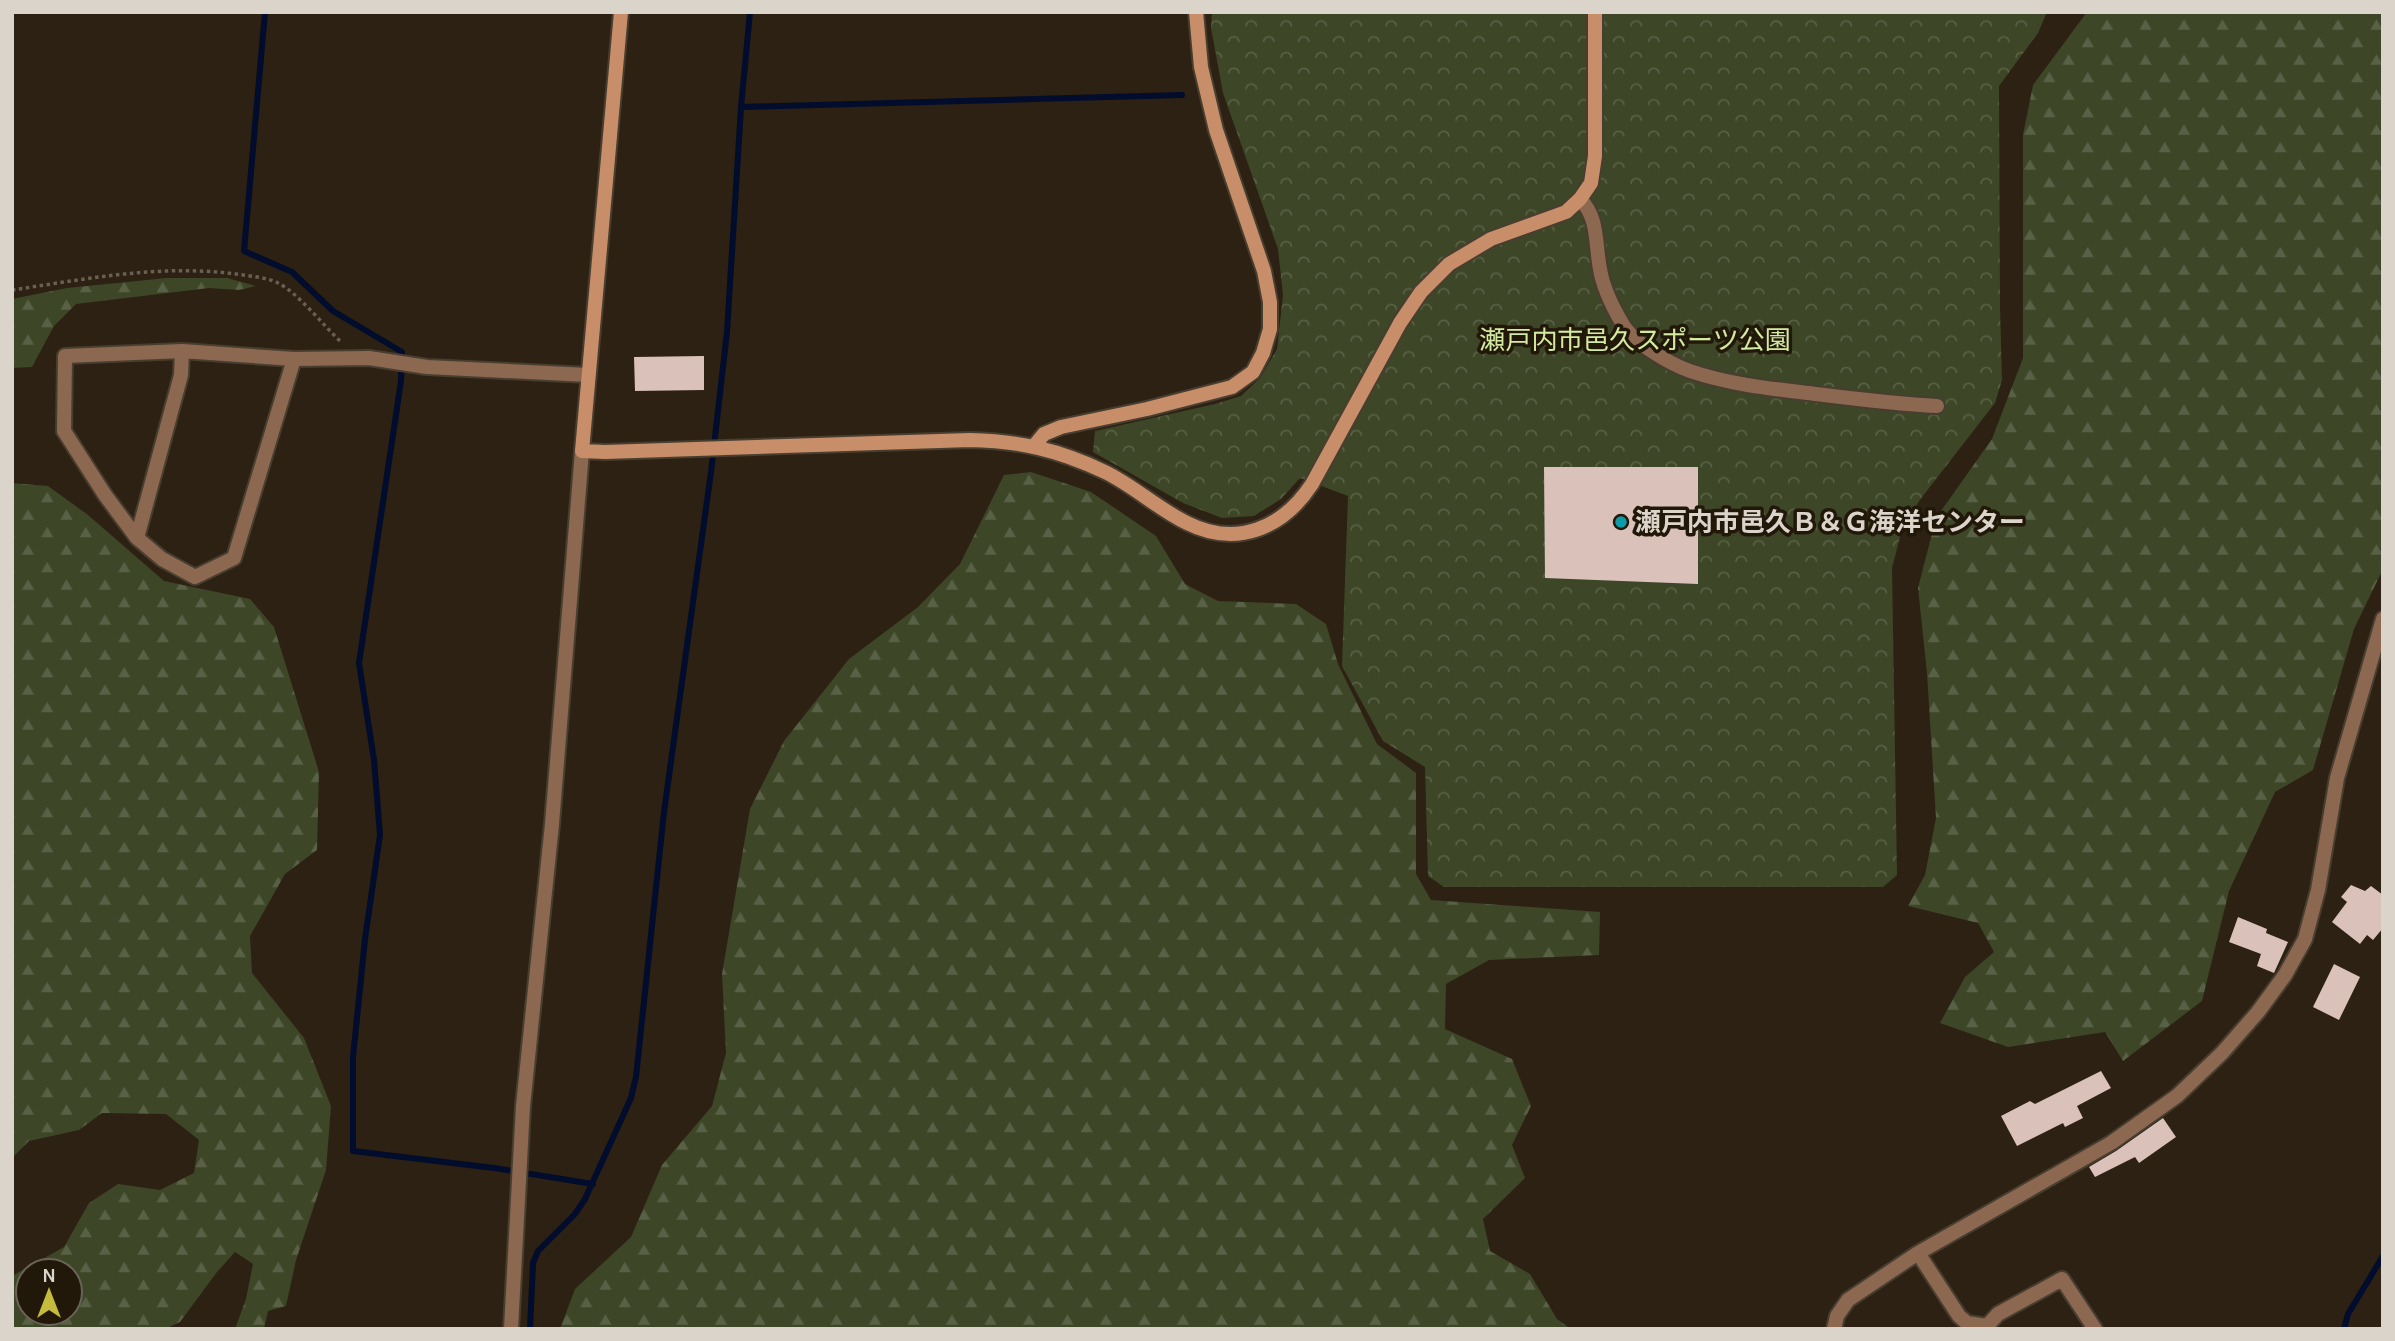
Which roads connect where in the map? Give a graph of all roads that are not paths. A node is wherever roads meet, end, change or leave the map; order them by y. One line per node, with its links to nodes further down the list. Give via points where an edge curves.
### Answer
1 (621, 12): 7 (street)
2 (1196, 12): 9 (street, via 1201,67 1216,130 1264,271 1270,329 1263,353 1252,372 1232,387 1061,426 1044,434)
3 (1595, 12): 4 (street, via 1595,156 1591,183)
4 (1580, 199): 8 (street, via 1590,209 1605,288 1623,326 1653,352 1689,371 1747,386); 9 (street, via 1566,212 1491,239 1449,264 1421,292 1299,504 1259,530 1211,532 1186,523 1107,473)
5 (182, 351): 6 (street); 11 (street, via 181,375); 11 (street, via 65,356 64,431)
6 (294, 359): 7 (street, via 369,358 404,365); 11 (street, via 234,558 195,577)
7 (587, 375): 10 (street)
8 (1937, 406)
9 (1034, 446): 10 (street, via 970,440)
10 (582, 451): 15 (street, via 552,824 523,1106)
11 (136, 538)
12 (2383, 618): 13 (street, via 2337,778 2321,879 2305,939 2272,994 2178,1096 2111,1143)
13 (1918, 1253): 14 (street, via 1959,1316); 16 (street, via 1848,1300)
14 (1988, 1328): 17 (street, via 1998,1314 2063,1279)
15 (510, 1329)
16 (1833, 1329)
17 (2095, 1329)

